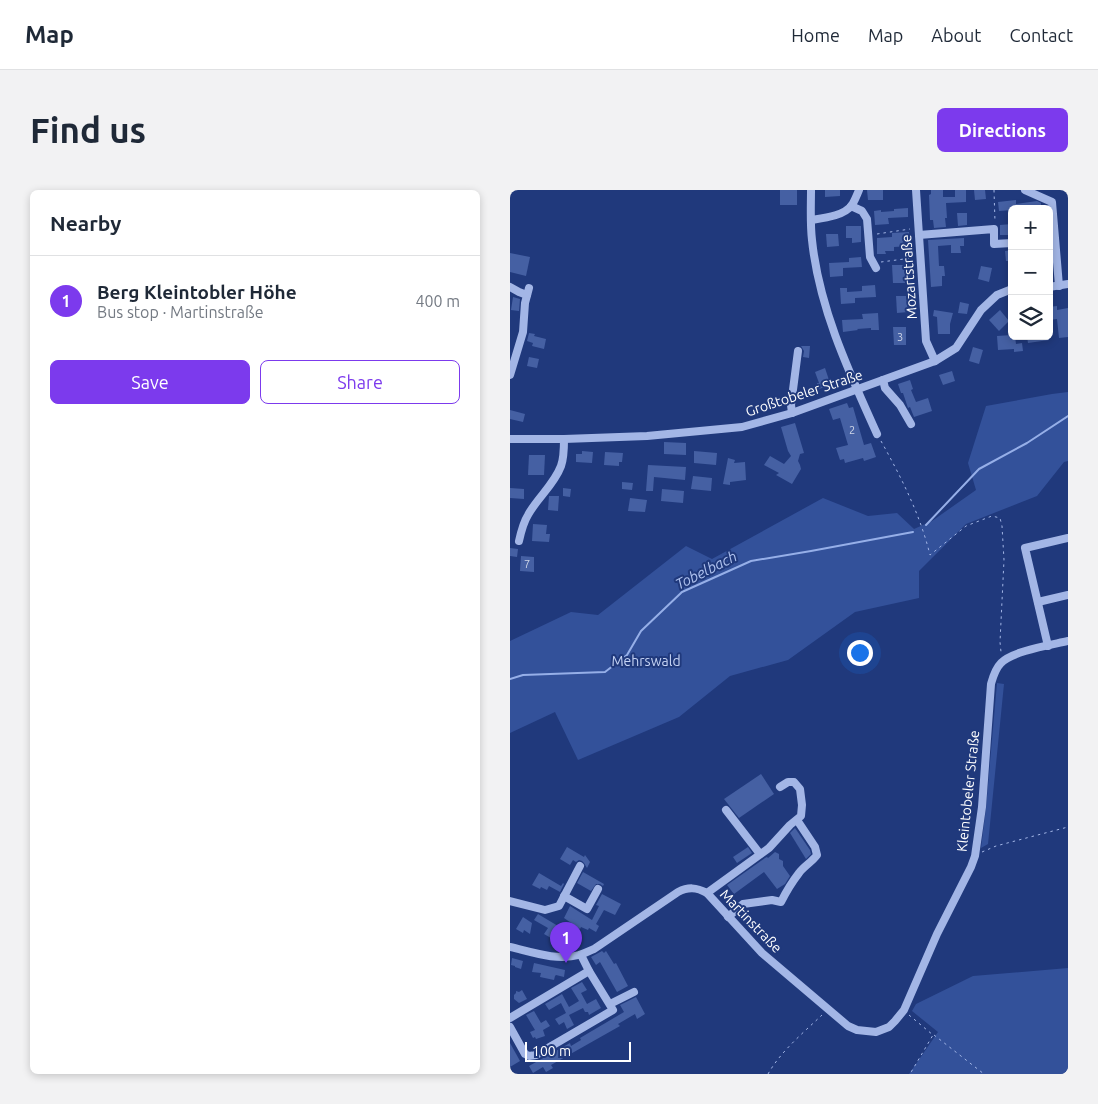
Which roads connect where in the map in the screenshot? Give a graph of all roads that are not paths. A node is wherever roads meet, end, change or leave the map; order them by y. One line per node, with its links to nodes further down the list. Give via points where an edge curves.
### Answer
1 (811, 190): 7 (street)
2 (859, 190): 6 (street)
3 (916, 190): 8 (street, Mozartstraße)
4 (1025, 190): 5 (street, via 1052,202)
5 (1052, 205)
6 (852, 206): 7 (street, via 843,212); 11 (street, via 862,211 867,219 870,257)
7 (811, 220): 21 (street, via 815,263 825,302)
8 (918, 232): 9 (street, via 994,229 994,244); 18 (street, Mozartstraße, via 926,341)
9 (1008, 243)
10 (1053, 247): 13 (street)
11 (875, 265)
12 (1068, 284): 13 (street)
13 (1059, 286): 15 (street)
14 (510, 287): 19 (street, via 528,292 523,332)
15 (1053, 287)
16 (1008, 291): 18 (street, Großtobeler Straße, via 997,295 981,310 956,348)
17 (798, 351): 22 (street)
18 (935, 361): 20 (street, Großtobeler Straße)
19 (510, 375)
20 (883, 380): 21 (street, Großtobeler Straße); 23 (street)
21 (857, 390): 22 (street, Großtobeler Straße); 24 (street)
22 (792, 413): 26 (street, Großtobeler Straße, via 742,427 647,436)
23 (910, 424)
24 (876, 434)
25 (510, 439): 26 (street, Großtobeler Straße)
26 (564, 439): 28 (street, via 561,468 529,513)
27 (1068, 538): 30 (street, via 1025,548)
28 (519, 541)
29 (1068, 595): 30 (street)
30 (1038, 602): 32 (street)
31 (1068, 641): 32 (street)
32 (1048, 646): 48 (street, Kleintobeler Straße, via 1013,654 996,669 991,684 975,856)
33 (780, 787): 35 (street, via 794,782 800,789 802,816)
34 (726, 810): 36 (street)
35 (797, 820): 36 (street); 42 (street, via 817,855 800,871 781,902 743,904)
36 (760, 854): 39 (street)
37 (580, 866): 40 (street)
38 (598, 889): 40 (street, via 587,909)
39 (707, 893): 42 (street, Martinstraße); 44 (street, Martinstraße, via 697,888 678,892)
40 (564, 896): 41 (street, via 559,906 545,910)
41 (510, 901)
42 (728, 917): 48 (street, Martinstraße, via 762,953 848,1026 876,1032 889,1027)
43 (510, 947): 44 (street, Martinstraße, via 552,957)
44 (581, 955): 45 (street)
45 (589, 971): 47 (street); 49 (street)
46 (634, 992): 47 (street)
47 (610, 1004): 50 (street, via 613,1010 536,1055 525,1054)
48 (904, 1010)
49 (510, 1018)
50 (510, 1027)

